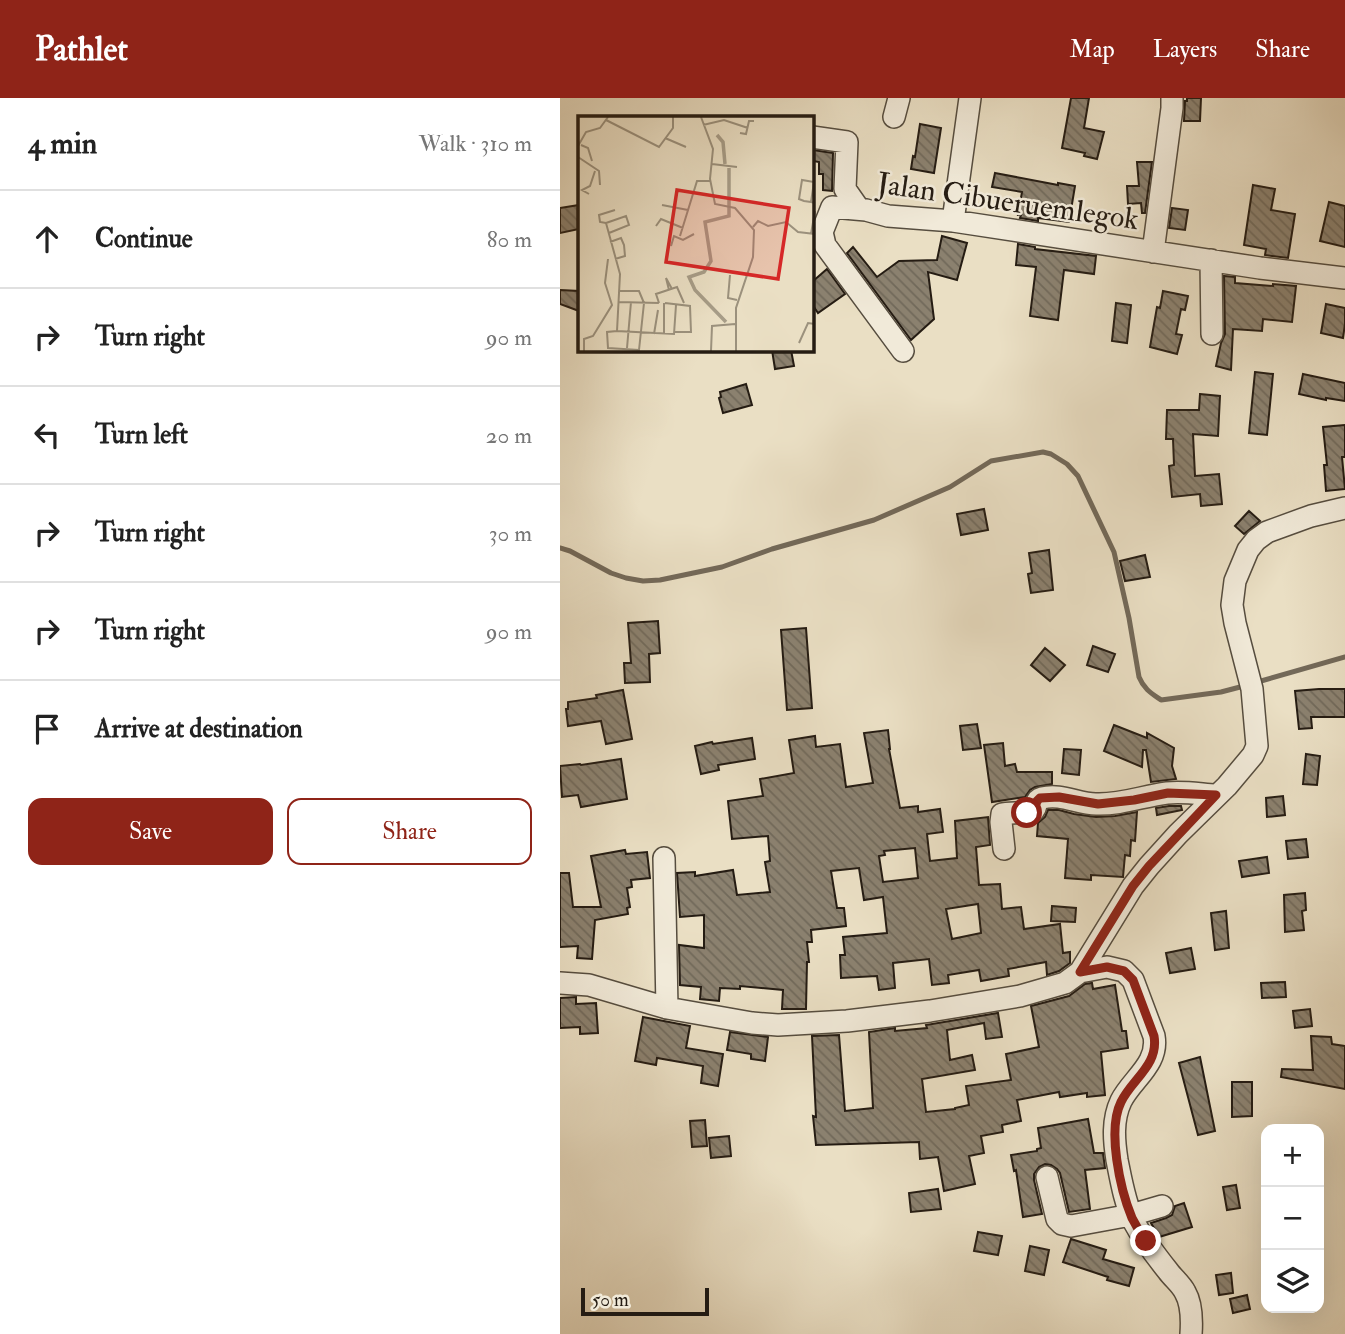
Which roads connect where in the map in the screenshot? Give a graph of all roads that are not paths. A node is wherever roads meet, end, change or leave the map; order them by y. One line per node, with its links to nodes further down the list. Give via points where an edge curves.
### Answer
1 (970, 98): 5 (street)
2 (1172, 98): 6 (street)
3 (814, 137): 4 (street, via 848,142 845,189)
4 (859, 209): 5 (street, Jalan Cibueruemlegok); 10 (street, Jalan Cibueruemlegok, via 832,207 822,232 825,245)
5 (953, 222): 6 (street, Jalan Cibueruemlegok)
6 (1153, 251): 7 (street, Jalan Cibueruemlegok)
7 (1211, 260): 8 (street, Jalan Cibueruemlegok); 9 (street)
8 (1345, 277)
9 (1212, 334)
10 (903, 351)
11 (1345, 508): 12 (street, via 1267,531 1248,550 1235,581 1232,605 1250,681 1256,746)
12 (1216, 795): 13 (street, via 1168,793 1098,804 1040,798 1031,812 1002,814); 15 (street, via 1133,886)
13 (1004, 849)
14 (664, 858): 17 (street)
15 (1080, 972): 17 (street, via 1065,983 1020,996 847,1021 778,1025); 20 (street, via 1107,967 1124,971 1133,980 1154,1036 1154,1054 1121,1101 1116,1118 1114,1138)
16 (560, 982): 17 (street, via 589,985)
17 (667, 1009)
18 (1047, 1177): 20 (street, via 1062,1224)
19 (1162, 1206): 20 (street)
20 (1131, 1215): 21 (street, via 1186,1293)
21 (1191, 1334)

